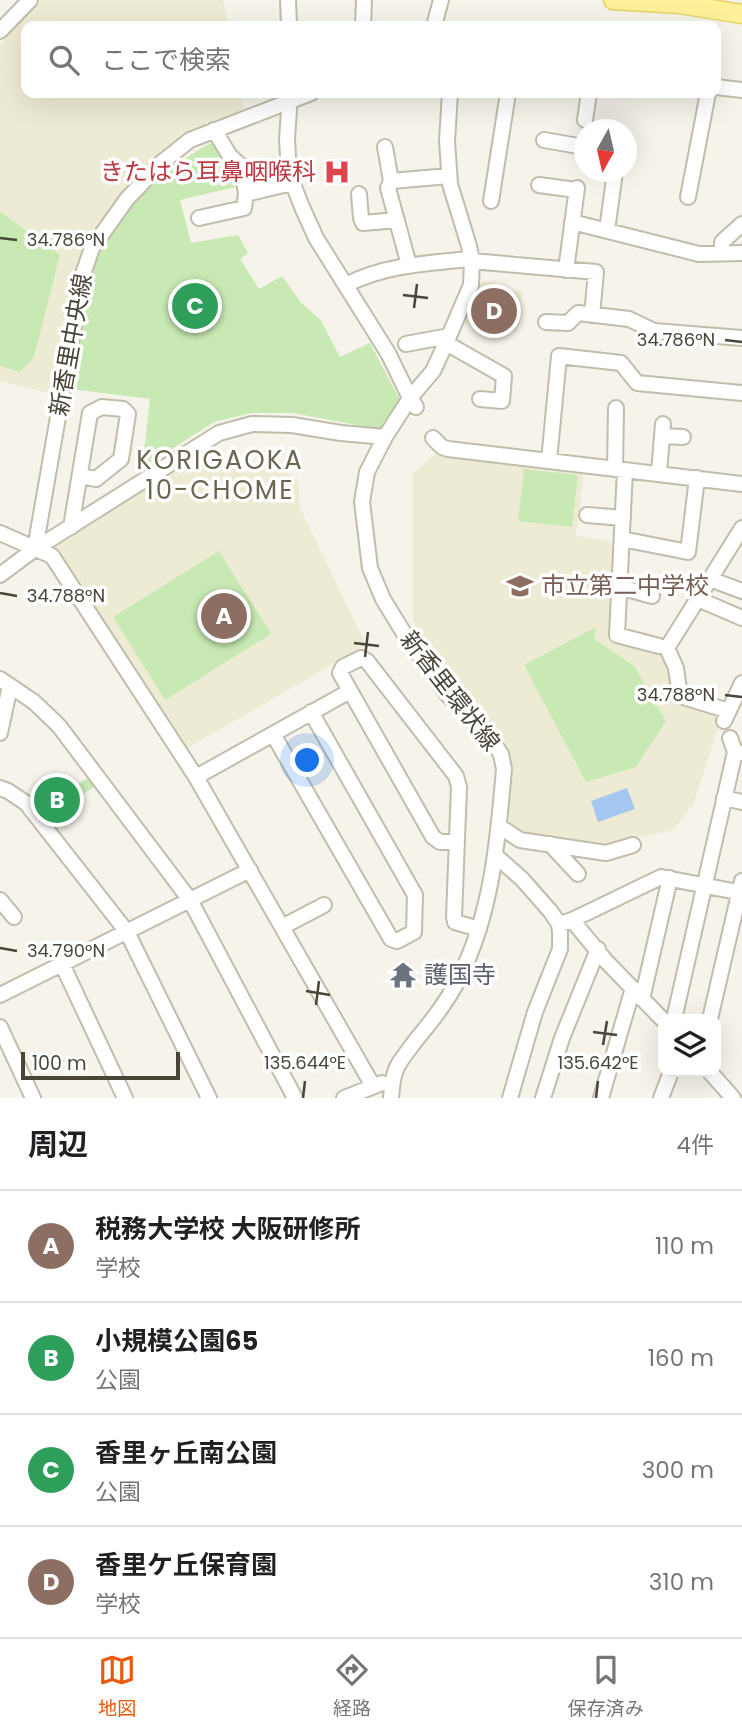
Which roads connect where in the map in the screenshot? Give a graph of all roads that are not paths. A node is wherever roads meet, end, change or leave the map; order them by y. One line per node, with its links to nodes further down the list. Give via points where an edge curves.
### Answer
1 (30, 0): 9 (street)
2 (288, 0): 7 (street)
3 (364, 0): 8 (street)
4 (613, 0): 5 (main road)
5 (677, 2): 6 (main road)
6 (742, 13)
7 (289, 21)
8 (363, 21)
9 (3, 23)
10 (721, 88): 11 (street)
11 (742, 90)
12 (288, 98): 19 (street, 新香里中央線)
13 (290, 98): 26 (street, via 287,139)
14 (450, 98): 23 (street)
15 (507, 98): 31 (street)
16 (588, 98): 18 (street)
17 (707, 98): 30 (street)
18 (585, 119)
19 (215, 130): 28 (street, via 242,167); 69 (street, 新香里中央線, via 190,140 161,163 127,199 92,248 83,274)
20 (544, 141): 21 (street)
21 (574, 146)
22 (385, 147): 24 (street)
23 (450, 176): 24 (street); 39 (street)
24 (391, 181): 33 (street, via 388,188)
25 (614, 182): 36 (street)
26 (292, 183): 28 (street); 42 (street, via 316,238)
27 (539, 186): 34 (street, via 577,189)
28 (246, 194): 32 (street, via 244,208)
29 (359, 194): 33 (street, via 363,223)
30 (688, 197)
31 (491, 201)
32 (199, 218)
33 (397, 220): 40 (street)
34 (572, 222): 36 (street); 41 (street)
35 (742, 224): 37 (street, via 722,242)
36 (607, 230): 37 (street, via 699,254)
37 (722, 253): 38 (street)
38 (742, 253)
39 (472, 260): 40 (street); 41 (street); 46 (street, 新香里環状線, via 471,285)
40 (409, 265): 42 (street)
41 (566, 270): 43 (street, via 596,272)
42 (346, 285): 51 (street)
43 (592, 315): 44 (street, via 578,313 568,323); 45 (street, via 629,319 654,331)
44 (546, 322)
45 (742, 338)
46 (448, 339): 47 (street); 50 (street, via 504,376); 51 (street, 新香里環状線)
47 (406, 344)
48 (742, 393): 57 (street, via 637,383 621,363 559,356)
49 (480, 399): 50 (street)
50 (502, 401): 53 (street)
51 (413, 403): 54 (street, 新香里環状線)
52 (616, 408): 58 (street)
53 (500, 417)
54 (385, 437): 65 (street, via 266,424 219,433); 90 (street, 新香里環状線, via 367,472 362,502 370,569 404,635 446,693 501,754)
55 (433, 438): 57 (street, via 448,449)
56 (683, 438): 59 (street, via 663,430)
57 (549, 461): 58 (street)
58 (620, 470): 59 (street); 64 (street)
59 (659, 473): 61 (street)
60 (80, 475): 60 (street, via 90,413 102,408 123,409 128,414 121,459 96,479); 65 (street)
61 (697, 478): 62 (street); 68 (street, via 688,552)
62 (742, 484)
63 (587, 515): 64 (street)
64 (623, 518): 68 (street)
65 (71, 527): 69 (street)
66 (742, 528): 71 (street)
67 (0, 533): 69 (street)
68 (622, 539): 72 (street)
69 (35, 549): 70 (street); 86 (street, via 52,556)
70 (0, 575)
71 (710, 579): 73 (street); 75 (street)
72 (620, 587): 74 (street); 77 (street, via 617,635)
73 (742, 592)
74 (652, 596)
75 (698, 599): 76 (street); 79 (street, via 667,648 680,696 727,716)
76 (742, 618)
77 (659, 646)
78 (5, 682): 82 (street); 100 (street, via 60,726)
79 (742, 683)
80 (350, 691): 81 (street); 91 (street, via 433,837); 91 (street, via 340,673 361,658 456,776)
81 (312, 712): 83 (street); 83 (street, via 415,895 414,932 391,940)
82 (0, 733)
83 (273, 734): 86 (street)
84 (730, 738): 85 (street)
85 (738, 752): 88 (street)
86 (196, 777): 95 (street)
87 (0, 788): 105 (street, via 26,803)
88 (724, 798): 89 (street); 98 (street)
89 (742, 802)
90 (499, 826): 92 (street, via 520,840); 94 (street, 新香里環状線)
91 (456, 842): 104 (street, via 455,922)
92 (550, 844): 93 (street, via 610,858); 96 (street)
93 (633, 845)
94 (496, 856): 102 (street); 104 (street, 新香里環状線)
95 (250, 870): 100 (street); 103 (street)
96 (578, 874)
97 (670, 878): 98 (street); 102 (street, via 661,877); 108 (street)
98 (704, 886): 99 (street); 110 (street)
99 (741, 889): 111 (street)
100 (190, 900): 105 (street); 122 (street)
101 (324, 905): 103 (street)
102 (566, 922): 106 (street); 118 (street)
103 (282, 927): 117 (street)
104 (479, 929): 116 (street, 新香里環状線, via 458,981 399,1063)
105 (127, 932): 107 (street); 121 (street)
106 (598, 950): 108 (street); 125 (street)
107 (62, 964): 109 (street); 120 (street)
108 (637, 993): 112 (street); 126 (street)
109 (0, 995)
110 (675, 1014)
111 (711, 1014)
112 (658, 1015)
113 (0, 1027): 119 (street)
114 (669, 1077): 127 (street)
115 (714, 1077): 128 (street)
116 (393, 1080): 117 (street); 124 (street, 新香里環状線)
117 (373, 1086): 123 (street)
118 (512, 1097)
119 (33, 1098)
120 (125, 1098)
121 (209, 1098)
122 (295, 1098)
123 (344, 1098)
124 (391, 1098)
125 (543, 1098)
126 (601, 1098)
127 (661, 1098)
128 (733, 1098)

